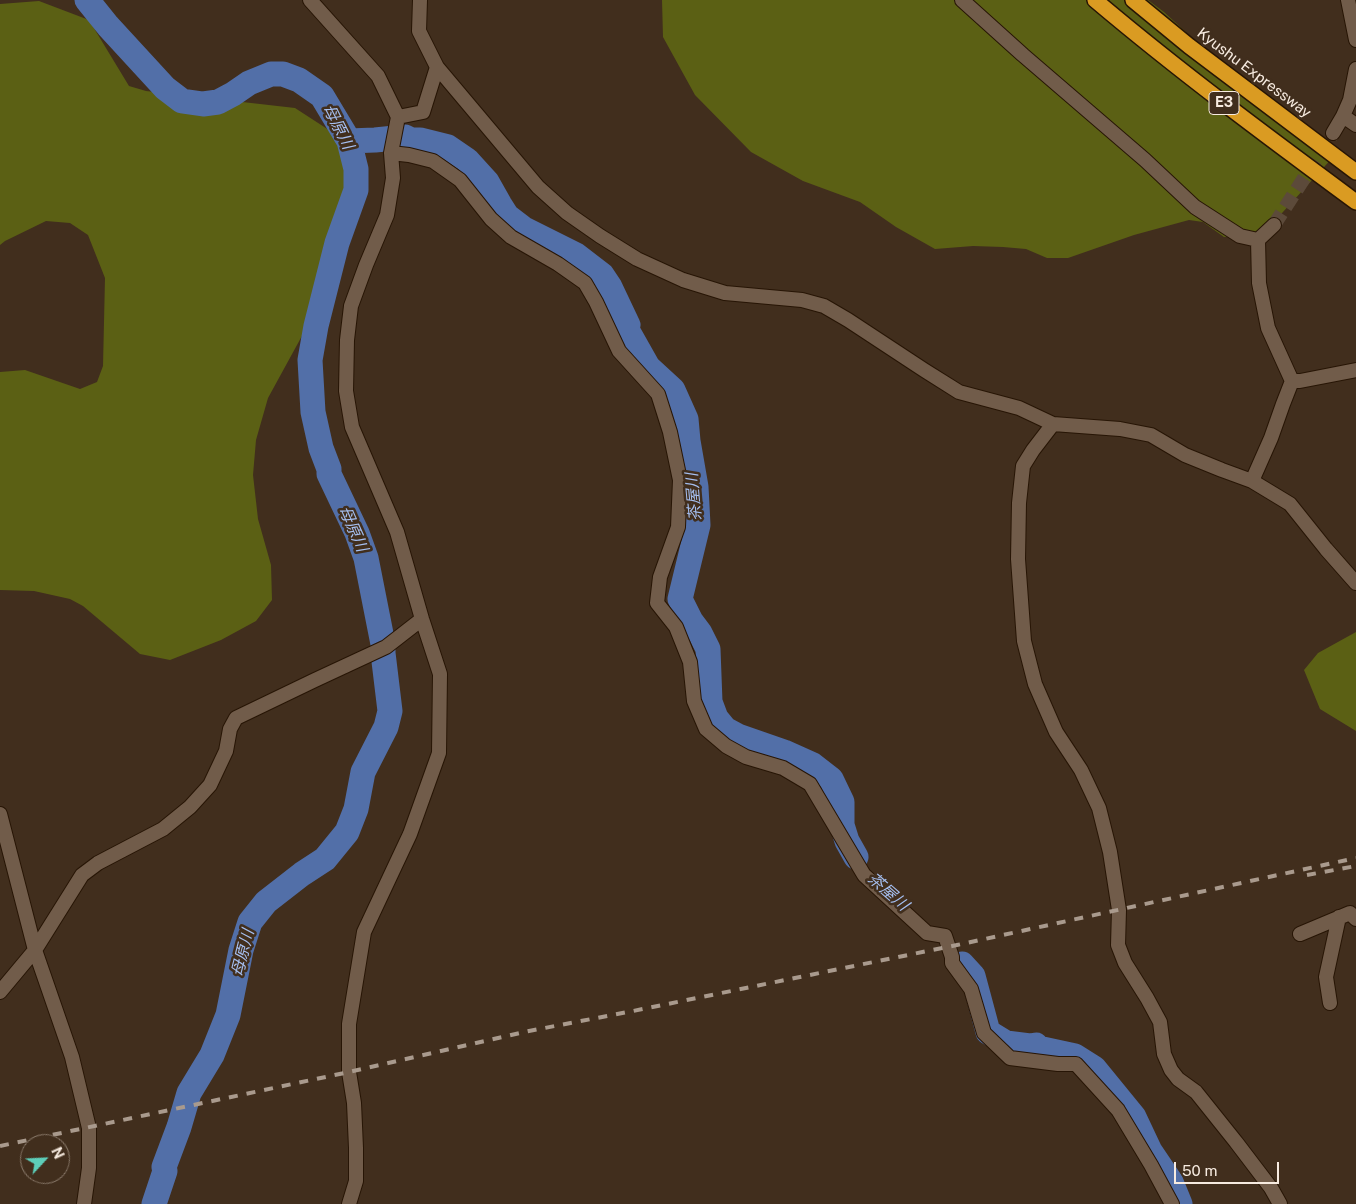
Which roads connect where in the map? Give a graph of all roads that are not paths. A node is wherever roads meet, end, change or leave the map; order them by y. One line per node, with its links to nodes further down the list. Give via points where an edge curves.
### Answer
1 (310, 0): 11 (street, via 378,76)
2 (420, 0): 8 (street, via 419,31)
3 (962, 0): 18 (street, via 1195,207 1240,236)
4 (1094, 0): 16 (highway, E3)
5 (1132, 0): 15 (highway, Kyushu Expressway / E3)
6 (1348, 0): 7 (street)
7 (1356, 40)
8 (437, 67): 11 (street, via 423,112); 21 (street, via 538,186 567,213 637,259 684,280 725,293 802,300 824,306 960,392 1018,408)
9 (1356, 68): 10 (street)
10 (1344, 116): 12 (street); 13 (street)
11 (398, 117): 14 (street)
12 (1356, 125)
13 (1333, 133)
14 (391, 153): 24 (street, via 393,178 387,215 351,306 346,340 346,391 352,427 397,532); 34 (street, via 433,161 460,180 491,219 511,237 585,283 619,351 658,394 680,480 678,526 660,577 657,603 676,627 690,662 694,701 706,729 746,757 783,768 810,784 864,875 927,933 945,936 952,963 971,988 984,1033 1010,1058 1076,1064 1118,1110)
15 (1356, 172)
16 (1356, 202)
17 (1274, 225): 18 (street)
18 (1258, 240): 20 (street, via 1259,283 1268,328)
19 (1356, 370): 20 (street)
20 (1292, 381): 22 (street)
21 (1053, 424): 22 (street, via 1120,428 1151,435 1185,455); 35 (street, via 1023,466 1019,503 1018,559 1024,641 1035,684 1056,732 1081,770 1099,808 1119,910 1118,945 1160,1022 1164,1054 1171,1070 1196,1092 1248,1157)
22 (1252, 481): 23 (street, via 1290,504)
23 (1356, 583)
24 (422, 619): 29 (street, via 386,647 236,718 230,729 226,751 210,785 164,829 98,863 82,875); 33 (street, via 440,674 439,753 410,834 364,932 349,1024 348,1072 354,1103 356,1148 356,1181)
25 (0, 814): 29 (street)
26 (1339, 917): 27 (street, via 1350,913); 28 (street); 31 (street, via 1326,977)
27 (1356, 919)
28 (1300, 934)
29 (35, 950): 30 (street); 32 (street, via 72,1057 89,1128 89,1168)
30 (0, 992)
31 (1330, 1003)
32 (84, 1204)
33 (349, 1204)
34 (1172, 1204)
35 (1280, 1204)

